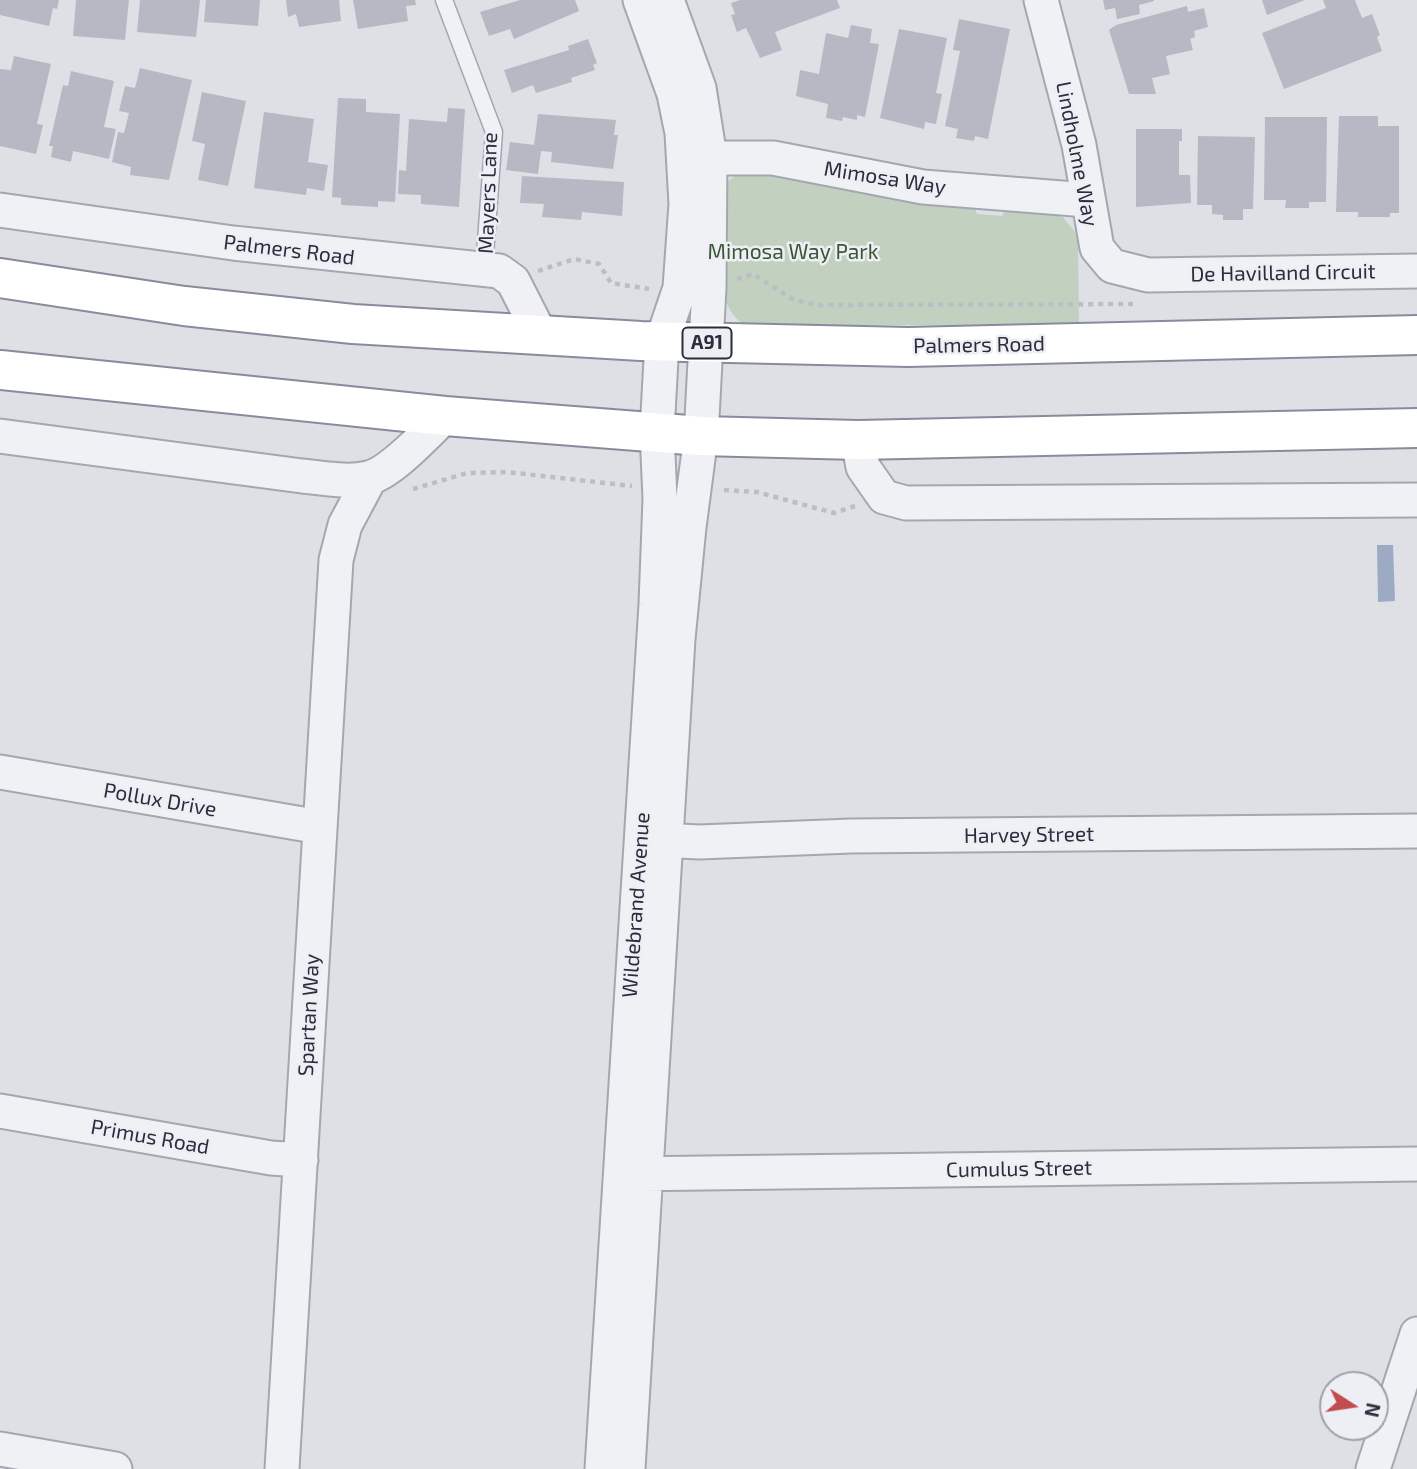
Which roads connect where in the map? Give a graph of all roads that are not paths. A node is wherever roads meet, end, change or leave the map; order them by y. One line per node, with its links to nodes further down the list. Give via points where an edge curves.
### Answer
1 (444, 0): 9 (lane, Mayers Lane, via 494,131)
2 (640, 0): 5 (street)
3 (667, 0): 5 (street, via 699,88)
4 (1041, 0): 6 (street, Lindholme Way, via 1079,145)
5 (697, 158): 6 (street, Mimosa Way, via 773,158 923,187); 11 (street, Wildebrand Avenue)
6 (1087, 200): 12 (street, Lindholme Way, via 1092,234 1103,258)
7 (0, 210): 9 (street, Palmers Road)
8 (1417, 271): 12 (street, De Havilland Circuit)
9 (499, 274): 14 (street)
10 (0, 278): 14 (highway, Palmers Road / A91, via 184,306 353,324)
11 (694, 288): 15 (street, Wildebrand Avenue); 16 (street, Wildebrand Avenue)
12 (1143, 289)
13 (1417, 335): 16 (highway, Palmers Road / A91, via 908,347)
14 (541, 336): 15 (highway, Palmers Road / A91)
15 (662, 341): 16 (highway, Palmers Road / A91); 20 (street, Wildebrand Avenue)
16 (706, 343): 22 (street, Wildebrand Avenue)
17 (0, 370): 18 (highway)
18 (445, 416): 20 (highway); 25 (street)
19 (1417, 428): 23 (highway)
20 (657, 432): 22 (highway); 28 (street, Wildebrand Avenue)
21 (0, 436): 24 (street)
22 (701, 436): 23 (highway); 28 (street, Wildebrand Avenue, via 695,489)
23 (858, 440): 26 (street, via 863,467 884,497 906,503)
24 (302, 476): 25 (street, via 336,480); 27 (street, Spartan Way, via 326,506)
25 (373, 477): 27 (street, Spartan Way, via 345,525)
26 (1417, 500)
27 (336, 560): 30 (street, Spartan Way)
28 (668, 605): 32 (street, Wildebrand Avenue)
29 (0, 772): 30 (street, Pollux Drive)
30 (320, 827): 34 (street, Spartan Way)
31 (1417, 831): 32 (street, Harvey Street)
32 (653, 840): 36 (street, Wildebrand Avenue)
33 (0, 1111): 34 (street, Primus Road)
34 (301, 1160): 41 (street, Spartan Way)
35 (1417, 1164): 36 (street, Cumulus Street)
36 (633, 1174): 42 (street, Wildebrand Avenue); 43 (street, Wildebrand Avenue)
37 (1417, 1334): 44 (street)
38 (0, 1448): 39 (street)
39 (54, 1463): 40 (street)
40 (115, 1469)
41 (282, 1469)
42 (602, 1469)
43 (628, 1469)
44 (1373, 1469)

